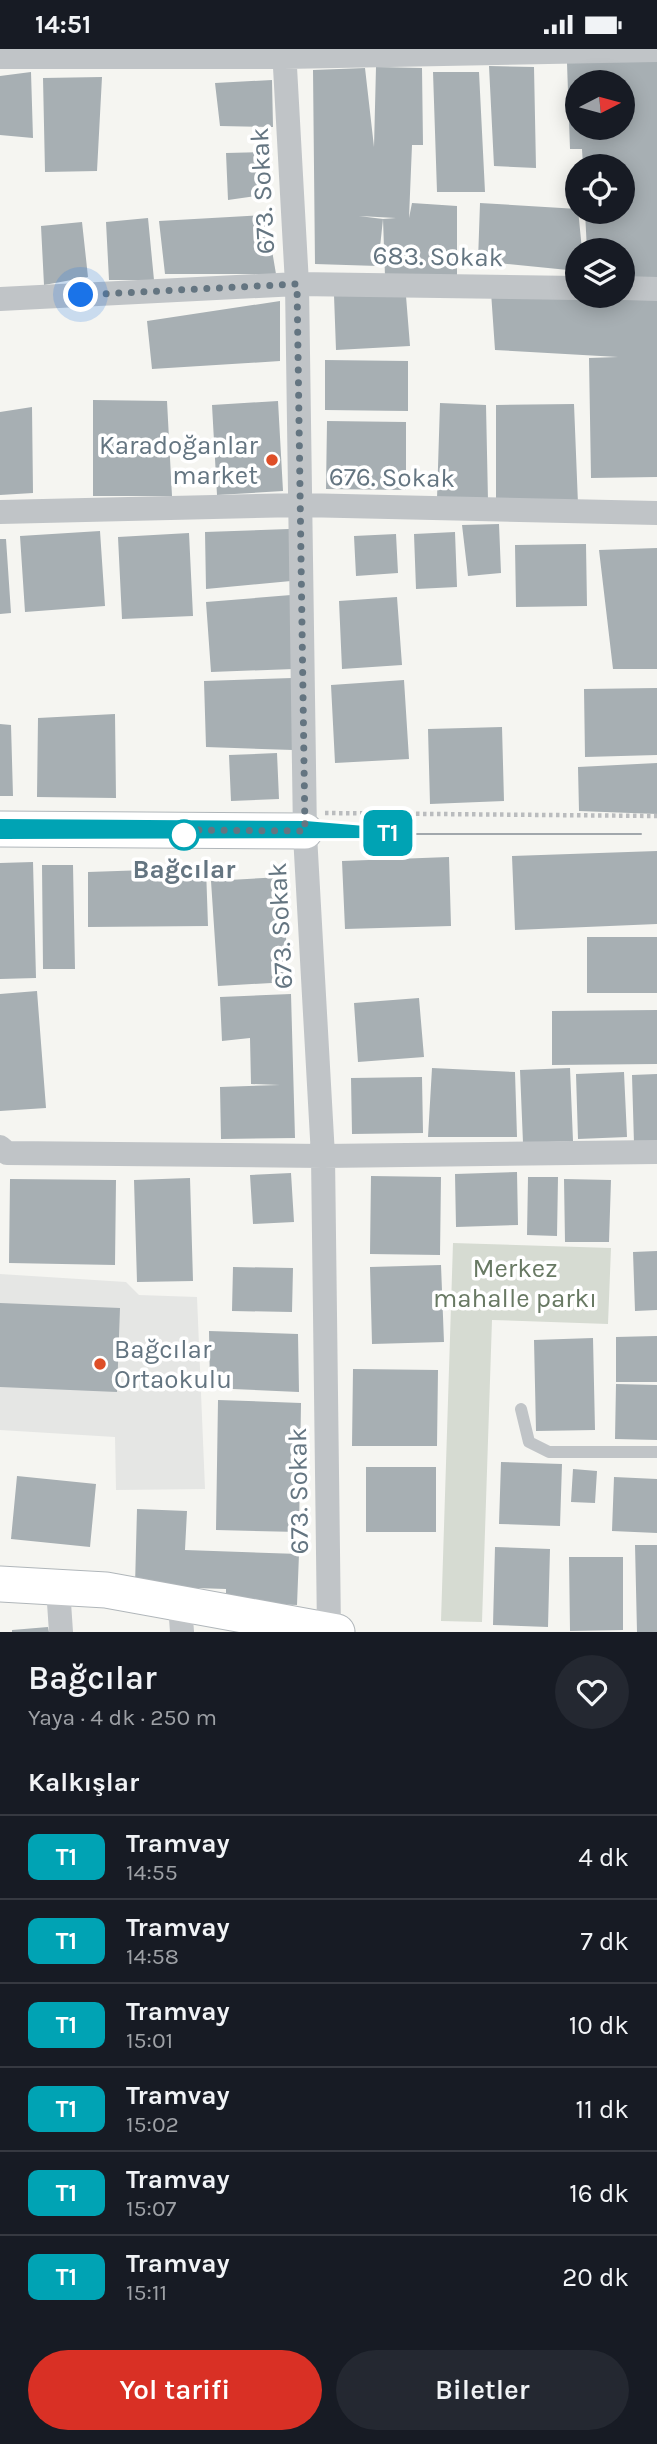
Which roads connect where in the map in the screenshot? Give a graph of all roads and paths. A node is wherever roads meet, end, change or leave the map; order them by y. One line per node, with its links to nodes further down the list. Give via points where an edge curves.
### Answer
1 (657, 50): 3 (street)
2 (78, 53): 3 (street); 4 (street)
3 (284, 53): 5 (street, 673. Sokak)
4 (0, 57)
5 (297, 284): 6 (street, 683. Sokak); 9 (street, 683. Sokak); 10 (street, 673. Sokak)
6 (565, 288)
7 (635, 288): 8 (street)
8 (657, 289)
9 (0, 299)
10 (300, 505): 11 (street, 676. Sokak); 12 (street, 676. Sokak); 16 (street, 673. Sokak)
11 (0, 512)
12 (657, 513)
13 (0, 812): 16 (street)
14 (369, 813): 15 (path); 16 (path); 17 (path, via 384,823)
15 (657, 816)
16 (304, 822): 18 (street); 21 (street, 673. Sokak)
17 (415, 823)
18 (0, 829)
19 (657, 1152): 21 (street)
20 (2, 1154): 21 (street)
21 (323, 1156): 27 (street, 673. Sokak)
22 (521, 1409): 23 (lane, via 529,1442 549,1452)
23 (657, 1452)
24 (0, 1584): 25 (street)
25 (58, 1588): 26 (street, via 106,1590); 28 (street)
26 (181, 1618): 27 (street)
27 (333, 1631)
28 (61, 1632)

